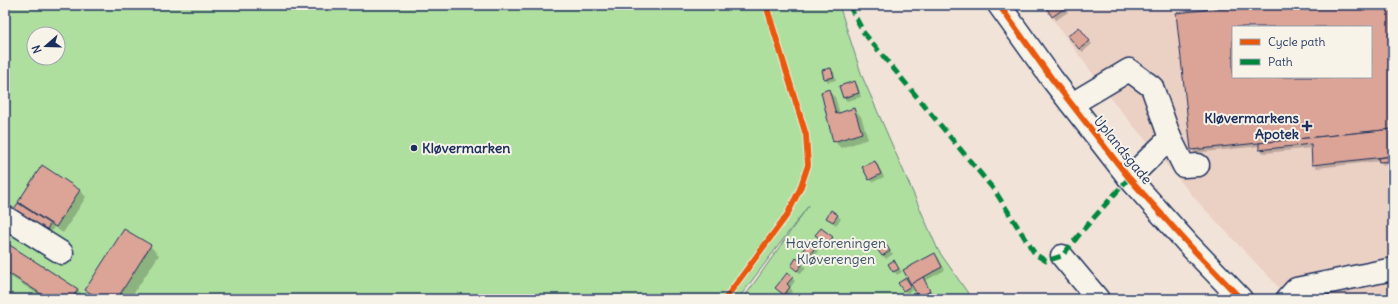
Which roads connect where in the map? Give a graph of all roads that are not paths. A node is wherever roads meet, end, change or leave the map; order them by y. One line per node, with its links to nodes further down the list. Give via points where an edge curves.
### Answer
1 (999, 5): 2 (street, Uplandsgade)
2 (1072, 104): 3 (street, via 1129,70 1152,87); 5 (street, Uplandsgade)
3 (1170, 138): 4 (street, via 1184,166); 5 (street)
4 (1198, 165)
5 (1129, 178): 11 (street, Uplandsgade)
6 (5, 216): 7 (street)
7 (62, 253)
8 (1062, 256): 10 (street)
9 (1393, 269): 12 (street, via 1296,289)
10 (1098, 299)
11 (1241, 299)
12 (1287, 299)

